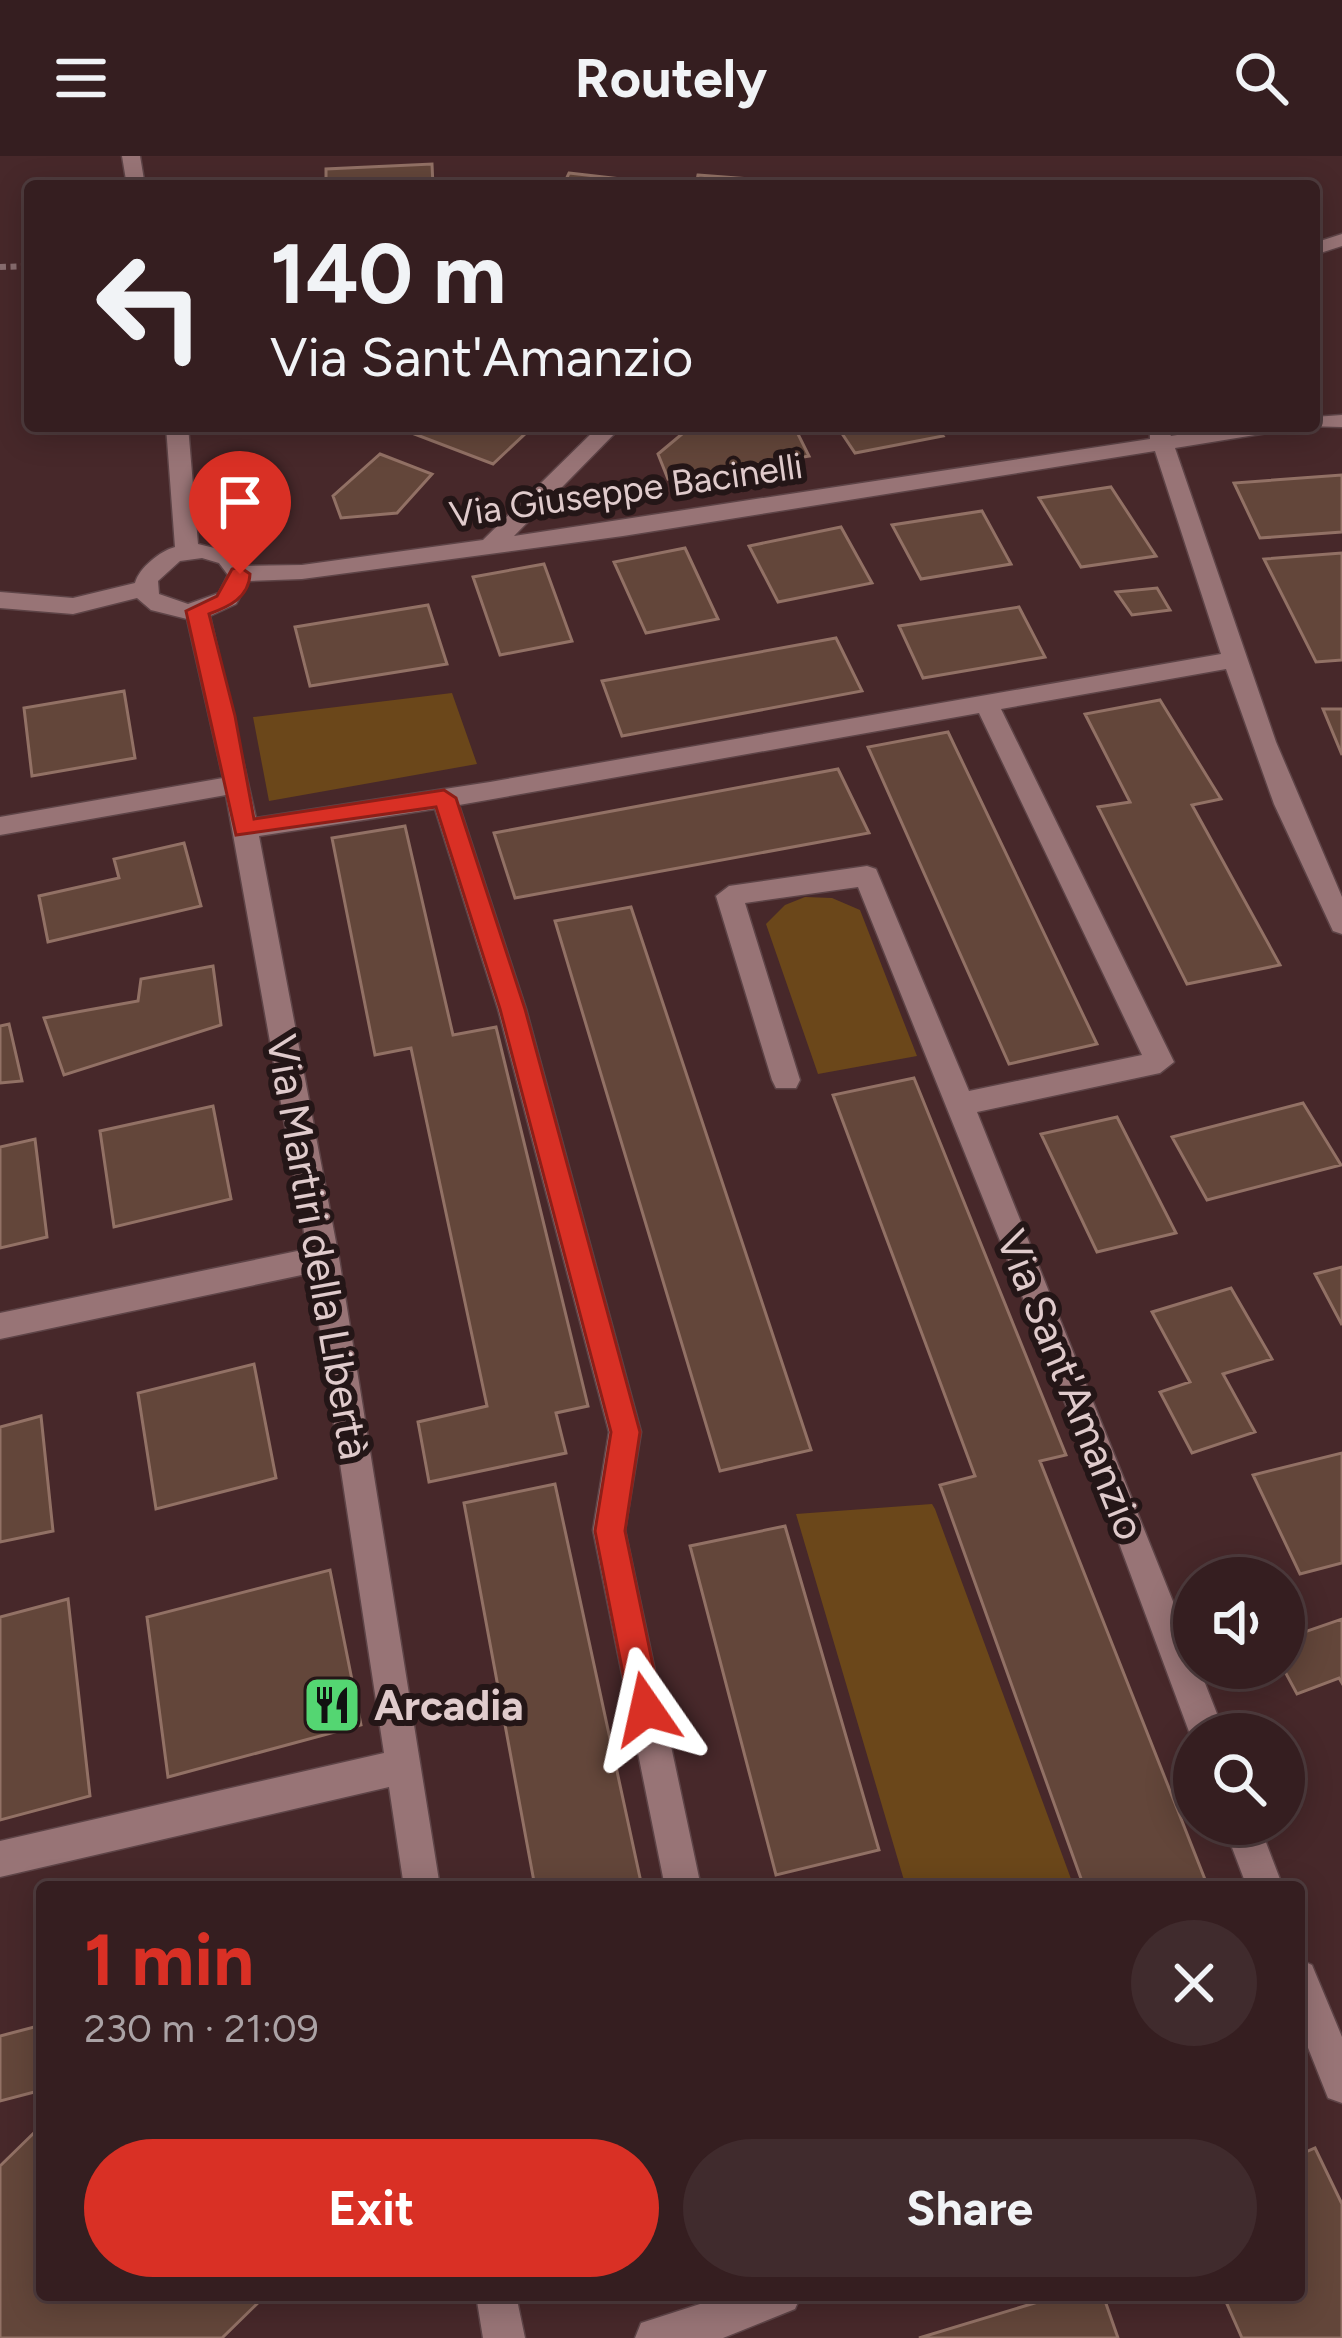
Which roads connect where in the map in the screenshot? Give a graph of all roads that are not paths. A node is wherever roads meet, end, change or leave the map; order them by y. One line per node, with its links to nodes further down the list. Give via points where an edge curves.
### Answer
1 (178, 432): 6 (street)
2 (605, 432): 5 (street)
3 (1206, 432): 4 (street, Via Giuseppe Bacinelli)
4 (1160, 436): 5 (street, Via Giuseppe Bacinelli); 11 (street)
5 (489, 548): 7 (street, Via Giuseppe Bacinelli)
6 (188, 552): 7 (street, via 216,553); 8 (street, via 161,561)
7 (240, 574): 10 (street, via 225,601)
8 (145, 588): 9 (street, via 73,606); 10 (street, via 157,604)
9 (0, 600)
10 (197, 611): 13 (street, Via Martiri della Libertà)
11 (1232, 660): 12 (street); 17 (street)
12 (987, 705): 14 (street); 20 (street, via 1160,1063)
13 (235, 785): 15 (street); 16 (street, Via Martiri della Libertà)
14 (444, 798): 16 (street); 28 (street, via 512,1009 626,1432 610,1531)
15 (0, 826)
16 (244, 829): 21 (street, Via Martiri della Libertà)
17 (1330, 876): 18 (street)
18 (1342, 924)
19 (786, 1081): 20 (street, Via Sant'Amanzio, via 729,896 867,876)
20 (957, 1106): 23 (street, Via Sant'Amanzio)
21 (324, 1258): 22 (street); 24 (street, Via Martiri della Libertà)
22 (0, 1327)
23 (1199, 1713)
24 (400, 1767): 26 (street); 27 (street, Via Martiri della Libertà)
25 (1249, 1845): 29 (street)
26 (0, 1859)
27 (421, 1881)
28 (681, 1881)
29 (1263, 1881)
30 (1305, 1996): 31 (street)
31 (1328, 2063)
32 (497, 2301): 34 (street)
33 (761, 2301): 35 (street)
34 (504, 2338)
35 (656, 2338)

